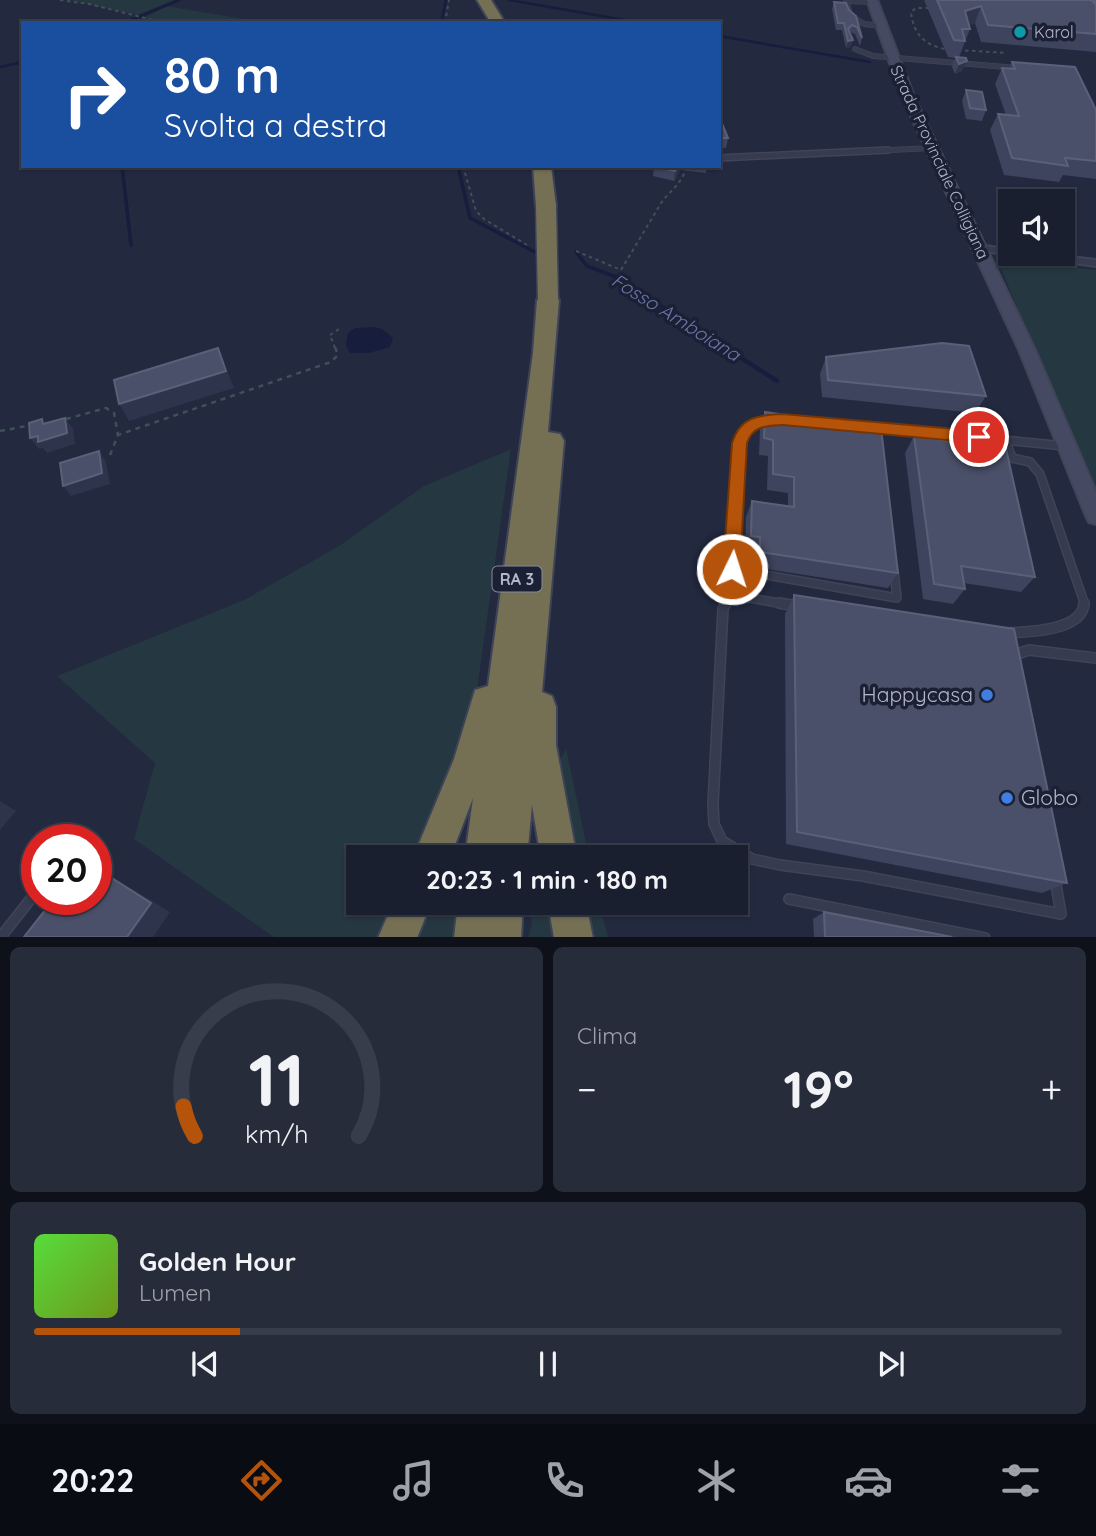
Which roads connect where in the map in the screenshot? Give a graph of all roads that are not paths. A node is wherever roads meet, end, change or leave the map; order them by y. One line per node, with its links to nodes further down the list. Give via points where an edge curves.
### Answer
1 (473, 0): 4 (highway)
2 (484, 0): 5 (highway)
3 (873, 1): 6 (main road, Strada Provinciale Colligiana); 6 (lane, via 846,1 850,13 864,24)
4 (486, 21)
5 (497, 21)
6 (881, 26): 8 (main road, Strada Provinciale Colligiana)
7 (855, 49): 8 (lane, via 864,55)
8 (892, 58): 9 (lane); 10 (main road, Strada Provinciale Colligiana)
9 (1027, 69)
10 (932, 148): 11 (lane); 15 (main road, Strada Provinciale Colligiana)
11 (721, 158)
12 (543, 168): 14 (highway, RA 3)
13 (555, 168): 14 (highway, RA 3)
14 (553, 206): 19 (highway, RA 3, bridge)
15 (980, 248): 16 (street); 26 (main road, Strada Provinciale Colligiana)
16 (998, 251)
17 (1075, 261): 18 (street)
18 (1096, 263)
19 (556, 300): 23 (highway, RA 3); 27 (highway, RA 3)
20 (783, 419): 29 (lane, via 757,421 743,432 732,569 897,598)
21 (863, 426): 22 (lane)
22 (877, 428): 24 (lane); 25 (lane)
23 (535, 431): 34 (highway, via 519,478 481,728); 35 (highway, RA 3)
24 (1005, 439): 26 (lane); 31 (lane, via 1012,458 1030,462 1040,474 1086,606 1066,623)
25 (878, 441)
26 (1069, 447): 28 (main road, Strada Provinciale Colligiana)
27 (549, 462): 36 (highway, RA 3); 37 (highway, via 558,490 538,727)
28 (1096, 516)
29 (892, 559)
30 (803, 607): 38 (lane, via 741,598 727,601 723,609 713,806 716,829 725,844 748,856 795,868 836,871 1061,914)
31 (993, 633)
32 (1096, 659): 33 (lane, via 1024,651 1016,657)
33 (1017, 673)
34 (436, 845)
35 (485, 845)
36 (510, 845)
37 (557, 845)
38 (1052, 863)
39 (789, 900): 50 (lane)
40 (21, 911): 45 (lane)
41 (407, 915): 46 (highway)
42 (476, 915): 47 (highway)
43 (503, 915): 48 (highway)
44 (570, 915): 49 (highway)
45 (0, 937)
46 (397, 937)
47 (473, 937)
48 (501, 937)
49 (574, 937)
50 (985, 937)

